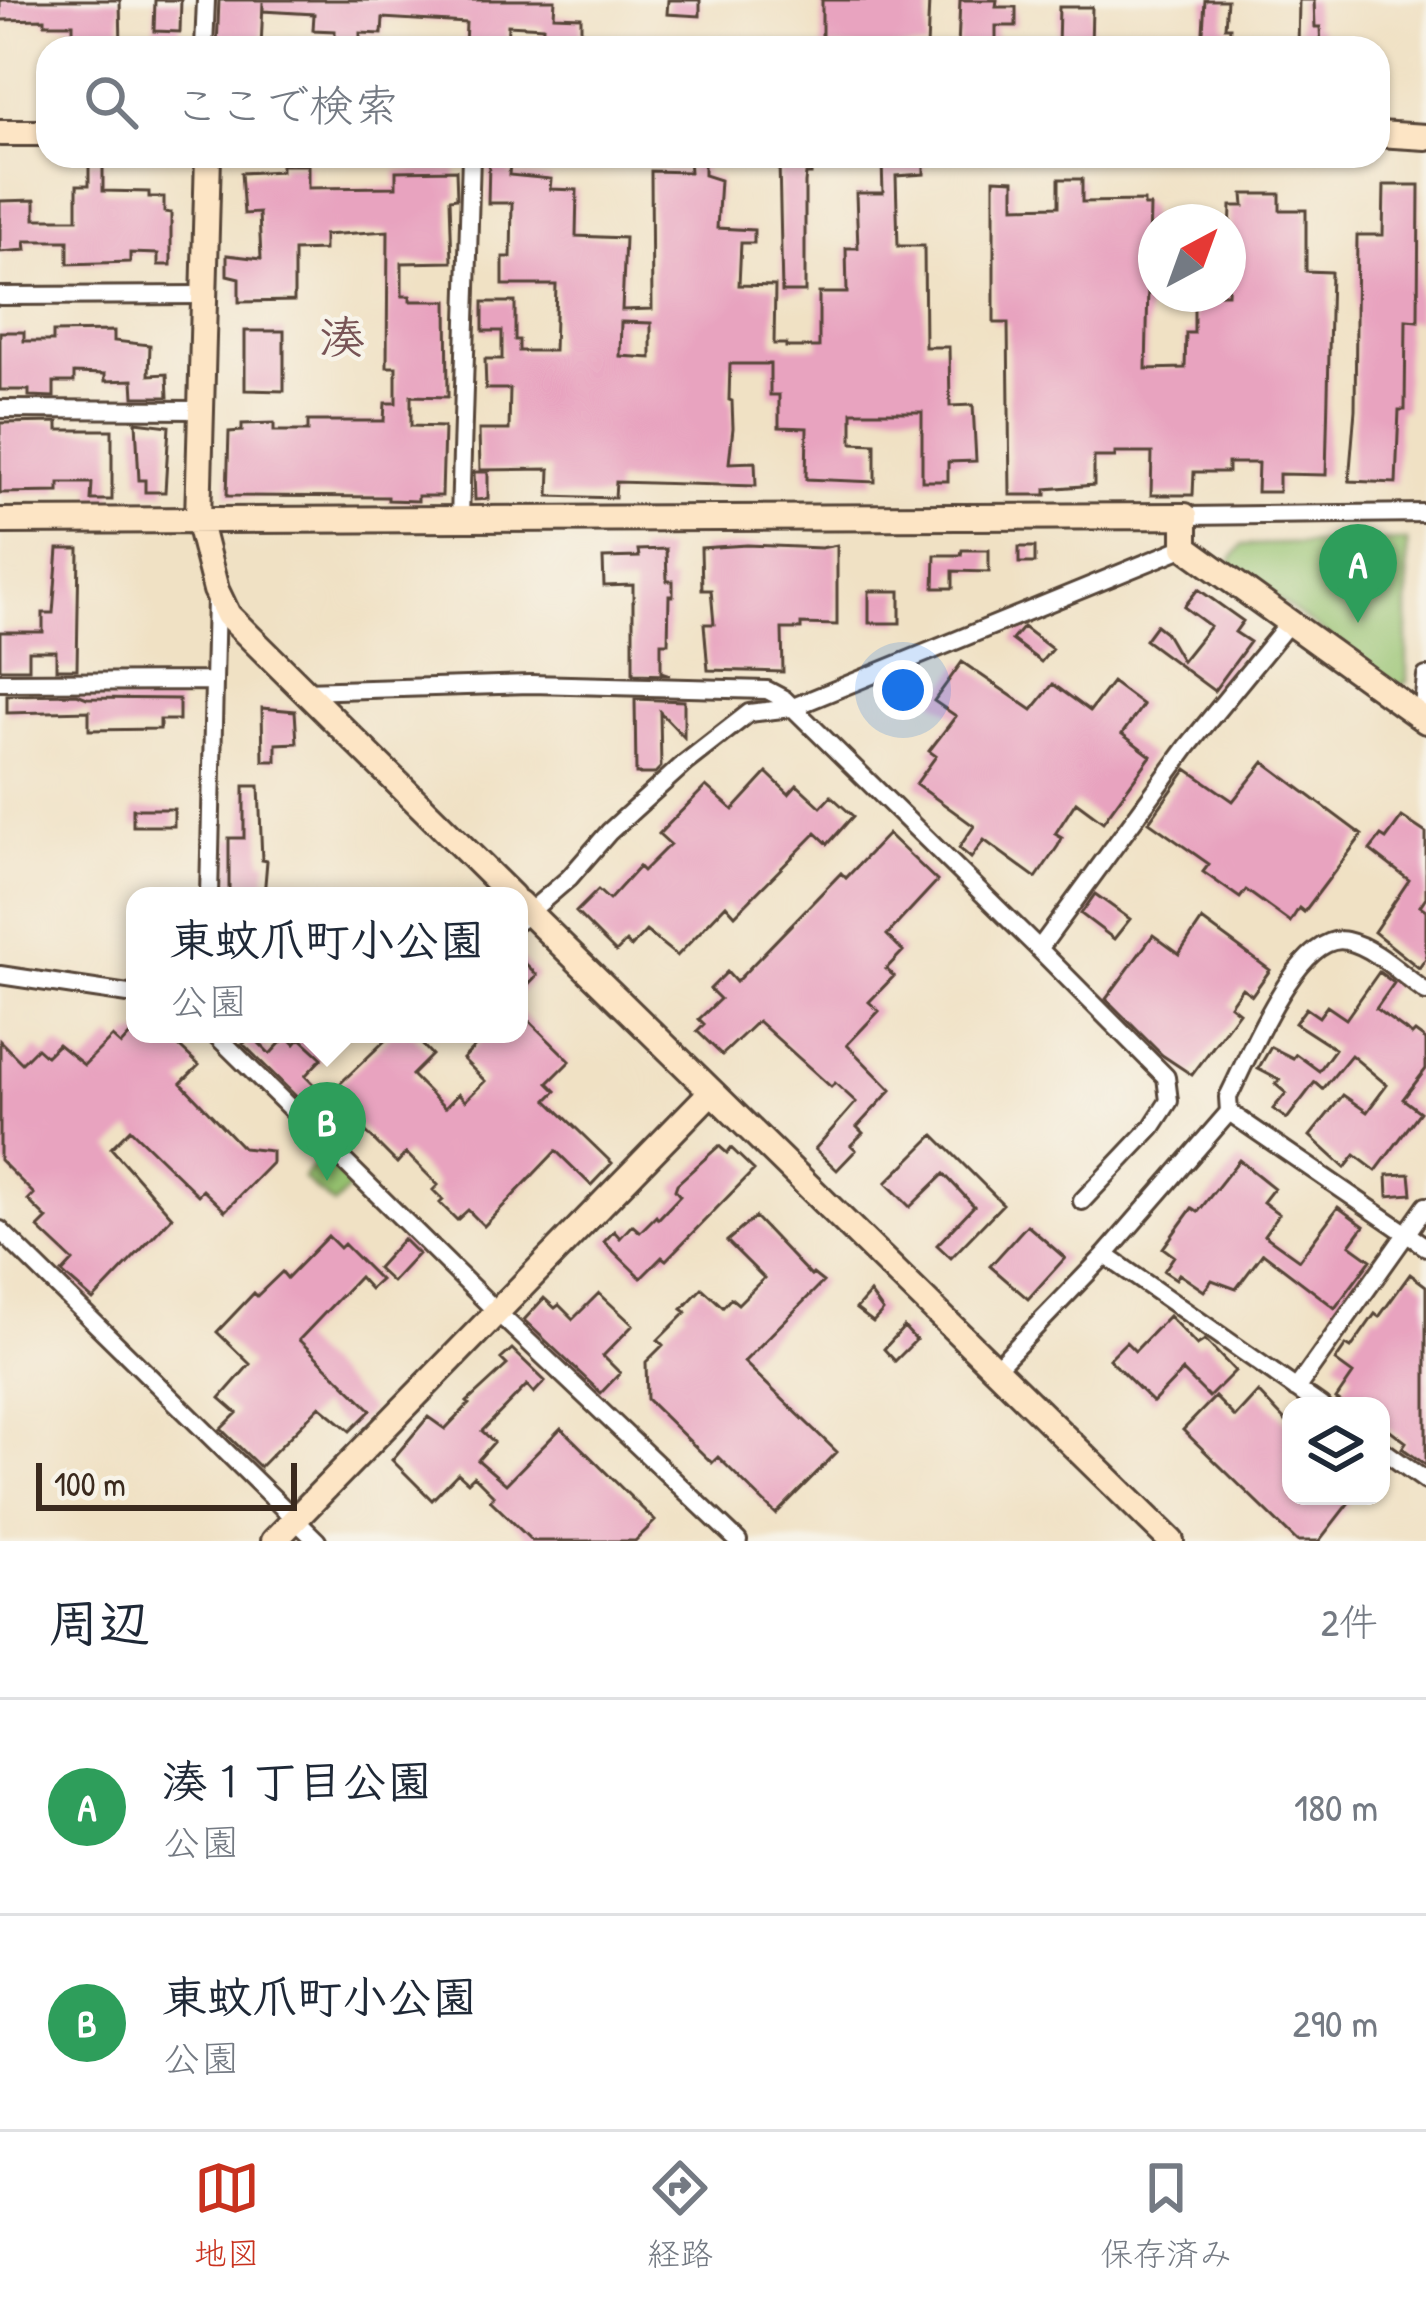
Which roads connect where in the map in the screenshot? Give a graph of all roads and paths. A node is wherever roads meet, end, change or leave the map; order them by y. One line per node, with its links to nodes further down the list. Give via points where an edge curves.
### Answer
1 (206, 0): 2 (street)
2 (204, 36)
3 (36, 133): 4 (street)
4 (0, 134)
5 (1390, 135): 6 (street)
6 (1426, 137)
7 (208, 168): 9 (street)
8 (472, 168): 16 (street)
9 (205, 295): 10 (street); 12 (street)
10 (0, 296)
11 (0, 410): 12 (street)
12 (201, 410): 15 (street)
13 (1426, 513): 14 (street)
14 (1186, 516): 16 (street); 18 (street)
15 (198, 519): 16 (street); 17 (street); 19 (street)
16 (460, 519)
17 (0, 521)
18 (1185, 547): 20 (street); 25 (street)
19 (216, 590): 22 (street); 24 (street, via 228,615)
20 (1288, 624): 26 (street); 31 (street)
21 (1426, 676): 26 (street)
22 (213, 681): 23 (street); 27 (street)
23 (0, 682)
24 (304, 691): 25 (street, via 719,686 767,690); 28 (street)
25 (791, 708): 29 (street, via 749,713 609,832 569,878); 31 (street)
26 (1424, 719)
27 (209, 887)
28 (499, 887)
29 (528, 903)
30 (528, 916): 36 (street)
31 (1040, 949): 38 (street, via 1166,1077 1169,1101)
32 (0, 975): 34 (street)
33 (1426, 992): 37 (street, via 1364,948 1330,940 1294,971 1228,1097)
34 (126, 994)
35 (224, 1043): 44 (street)
36 (711, 1092): 44 (street); 45 (street)
37 (1229, 1112): 41 (street); 43 (street)
38 (1082, 1201)
39 (1426, 1206): 41 (street)
40 (0, 1230): 50 (street)
41 (1406, 1234): 42 (street); 46 (street)
42 (1426, 1247)
43 (1105, 1255): 45 (street); 46 (street)
44 (497, 1312): 50 (street); 53 (street)
45 (996, 1368): 54 (street)
46 (1296, 1388): 47 (street)
47 (1308, 1397)
48 (1390, 1455): 49 (street)
49 (1426, 1481)
50 (295, 1520): 51 (street); 52 (street)
51 (274, 1541)
52 (317, 1541)
53 (738, 1541)
54 (1171, 1541)

